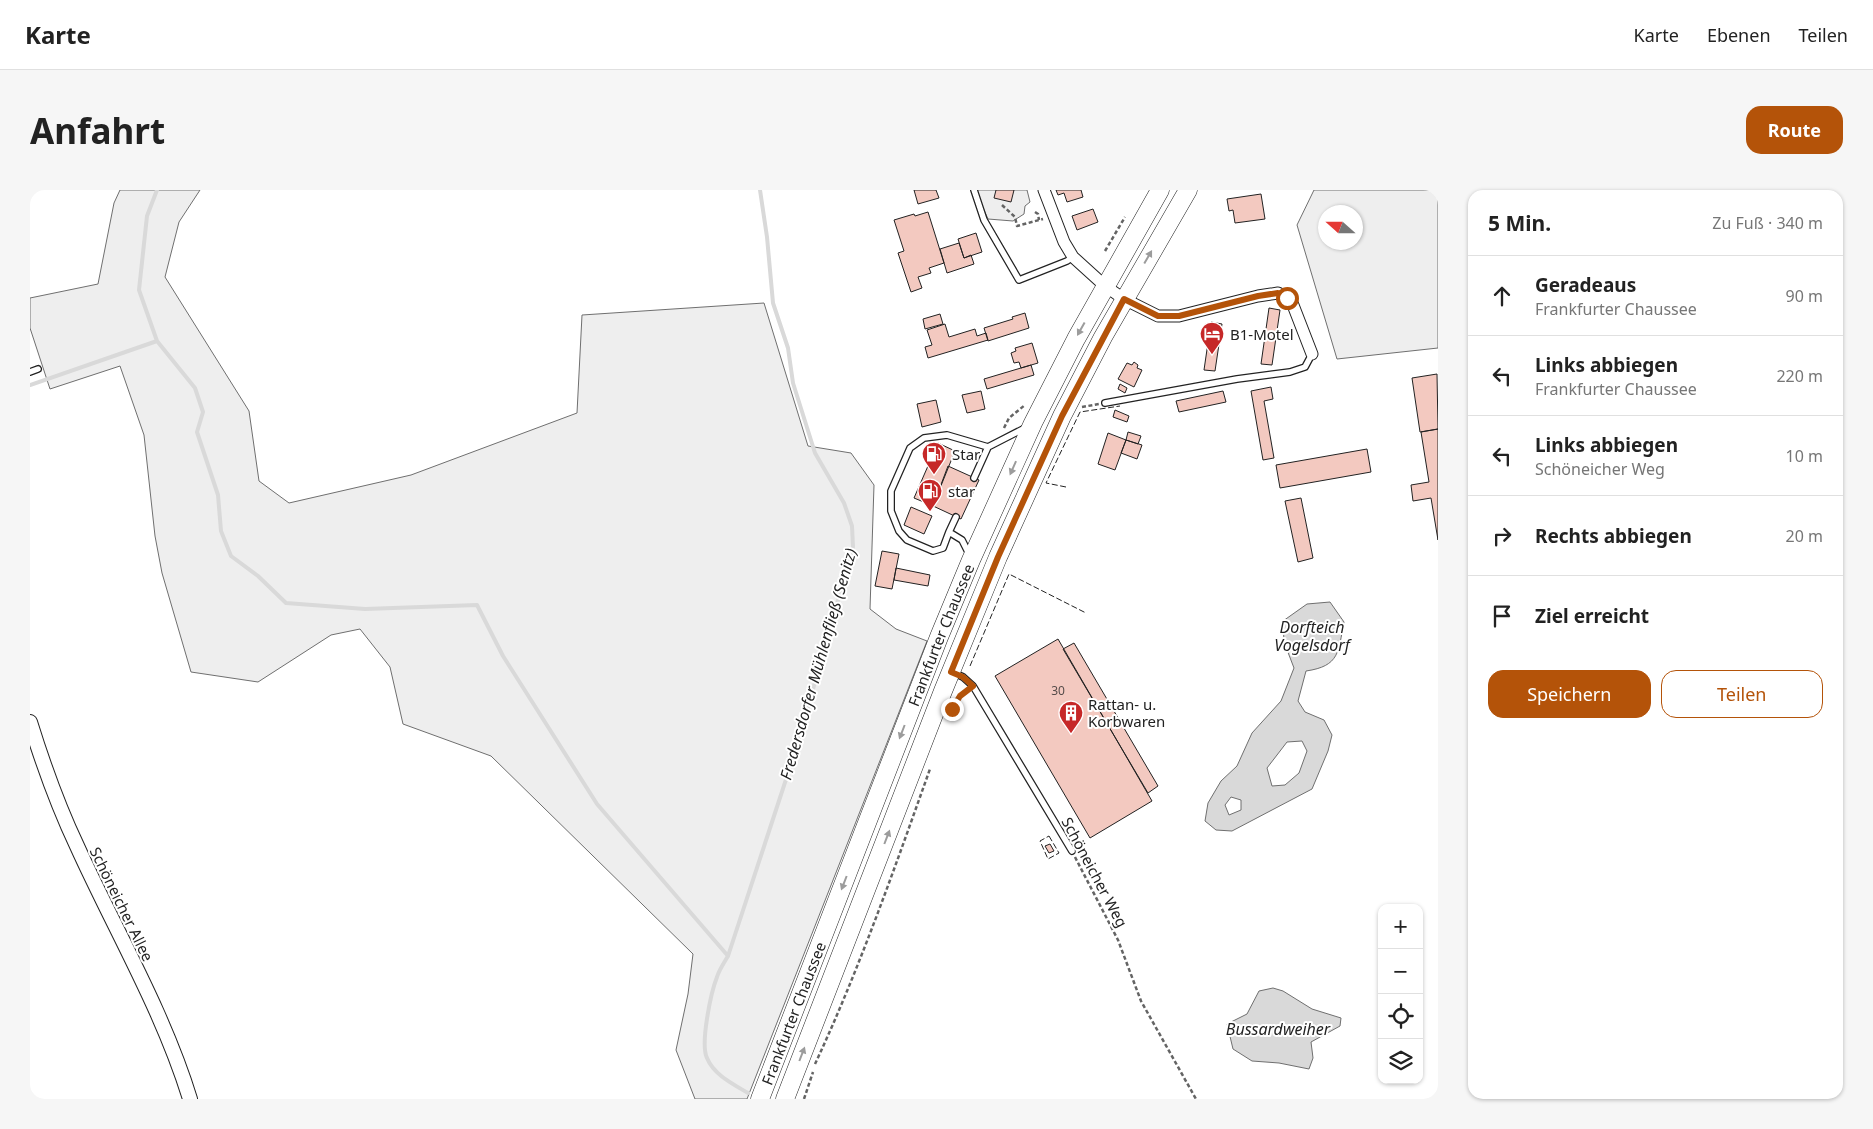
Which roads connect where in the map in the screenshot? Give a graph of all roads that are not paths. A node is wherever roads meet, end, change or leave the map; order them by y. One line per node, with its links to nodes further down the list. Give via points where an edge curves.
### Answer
1 (974, 190): 5 (lane, via 984,220 1018,280)
2 (1044, 190): 5 (street)
3 (1160, 190): 6 (main road, Frankfurter Chaussee)
4 (1188, 190): 7 (main road, Frankfurter Chaussee, one-way to 4)
5 (1073, 257): 6 (street)
6 (1105, 286): 7 (street); 12 (main road, Frankfurter Chaussee, one-way to 12)
7 (1124, 299): 8 (street, via 1158,316 1179,316 1278,293 1293,305); 18 (main road, Frankfurter Chaussee, via 1062,416 998,557)
8 (1312, 354): 11 (lane, via 1305,366 1290,372)
9 (38, 370): 10 (lane)
10 (30, 372)
11 (1105, 403)
12 (1033, 423): 13 (lane); 17 (main road, Frankfurter Chaussee, one-way to 17)
13 (988, 447): 14 (lane); 16 (lane, via 947,435 924,438 910,448 891,491 891,511 899,531 906,540 933,551 944,548)
14 (974, 478)
15 (956, 517): 16 (lane)
16 (949, 532): 17 (lane, via 962,540)
17 (971, 560): 22 (main road, Frankfurter Chaussee, one-way to 22)
18 (951, 672): 20 (lane, Schöneicher Weg, via 973,686); 23 (main road, Frankfurter Chaussee, one-way to 18)
19 (30, 722): 21 (street, Schöneicher Allee, via 72,836 168,1037)
20 (1072, 851)
21 (190, 1099)
22 (760, 1099)
23 (785, 1099)

